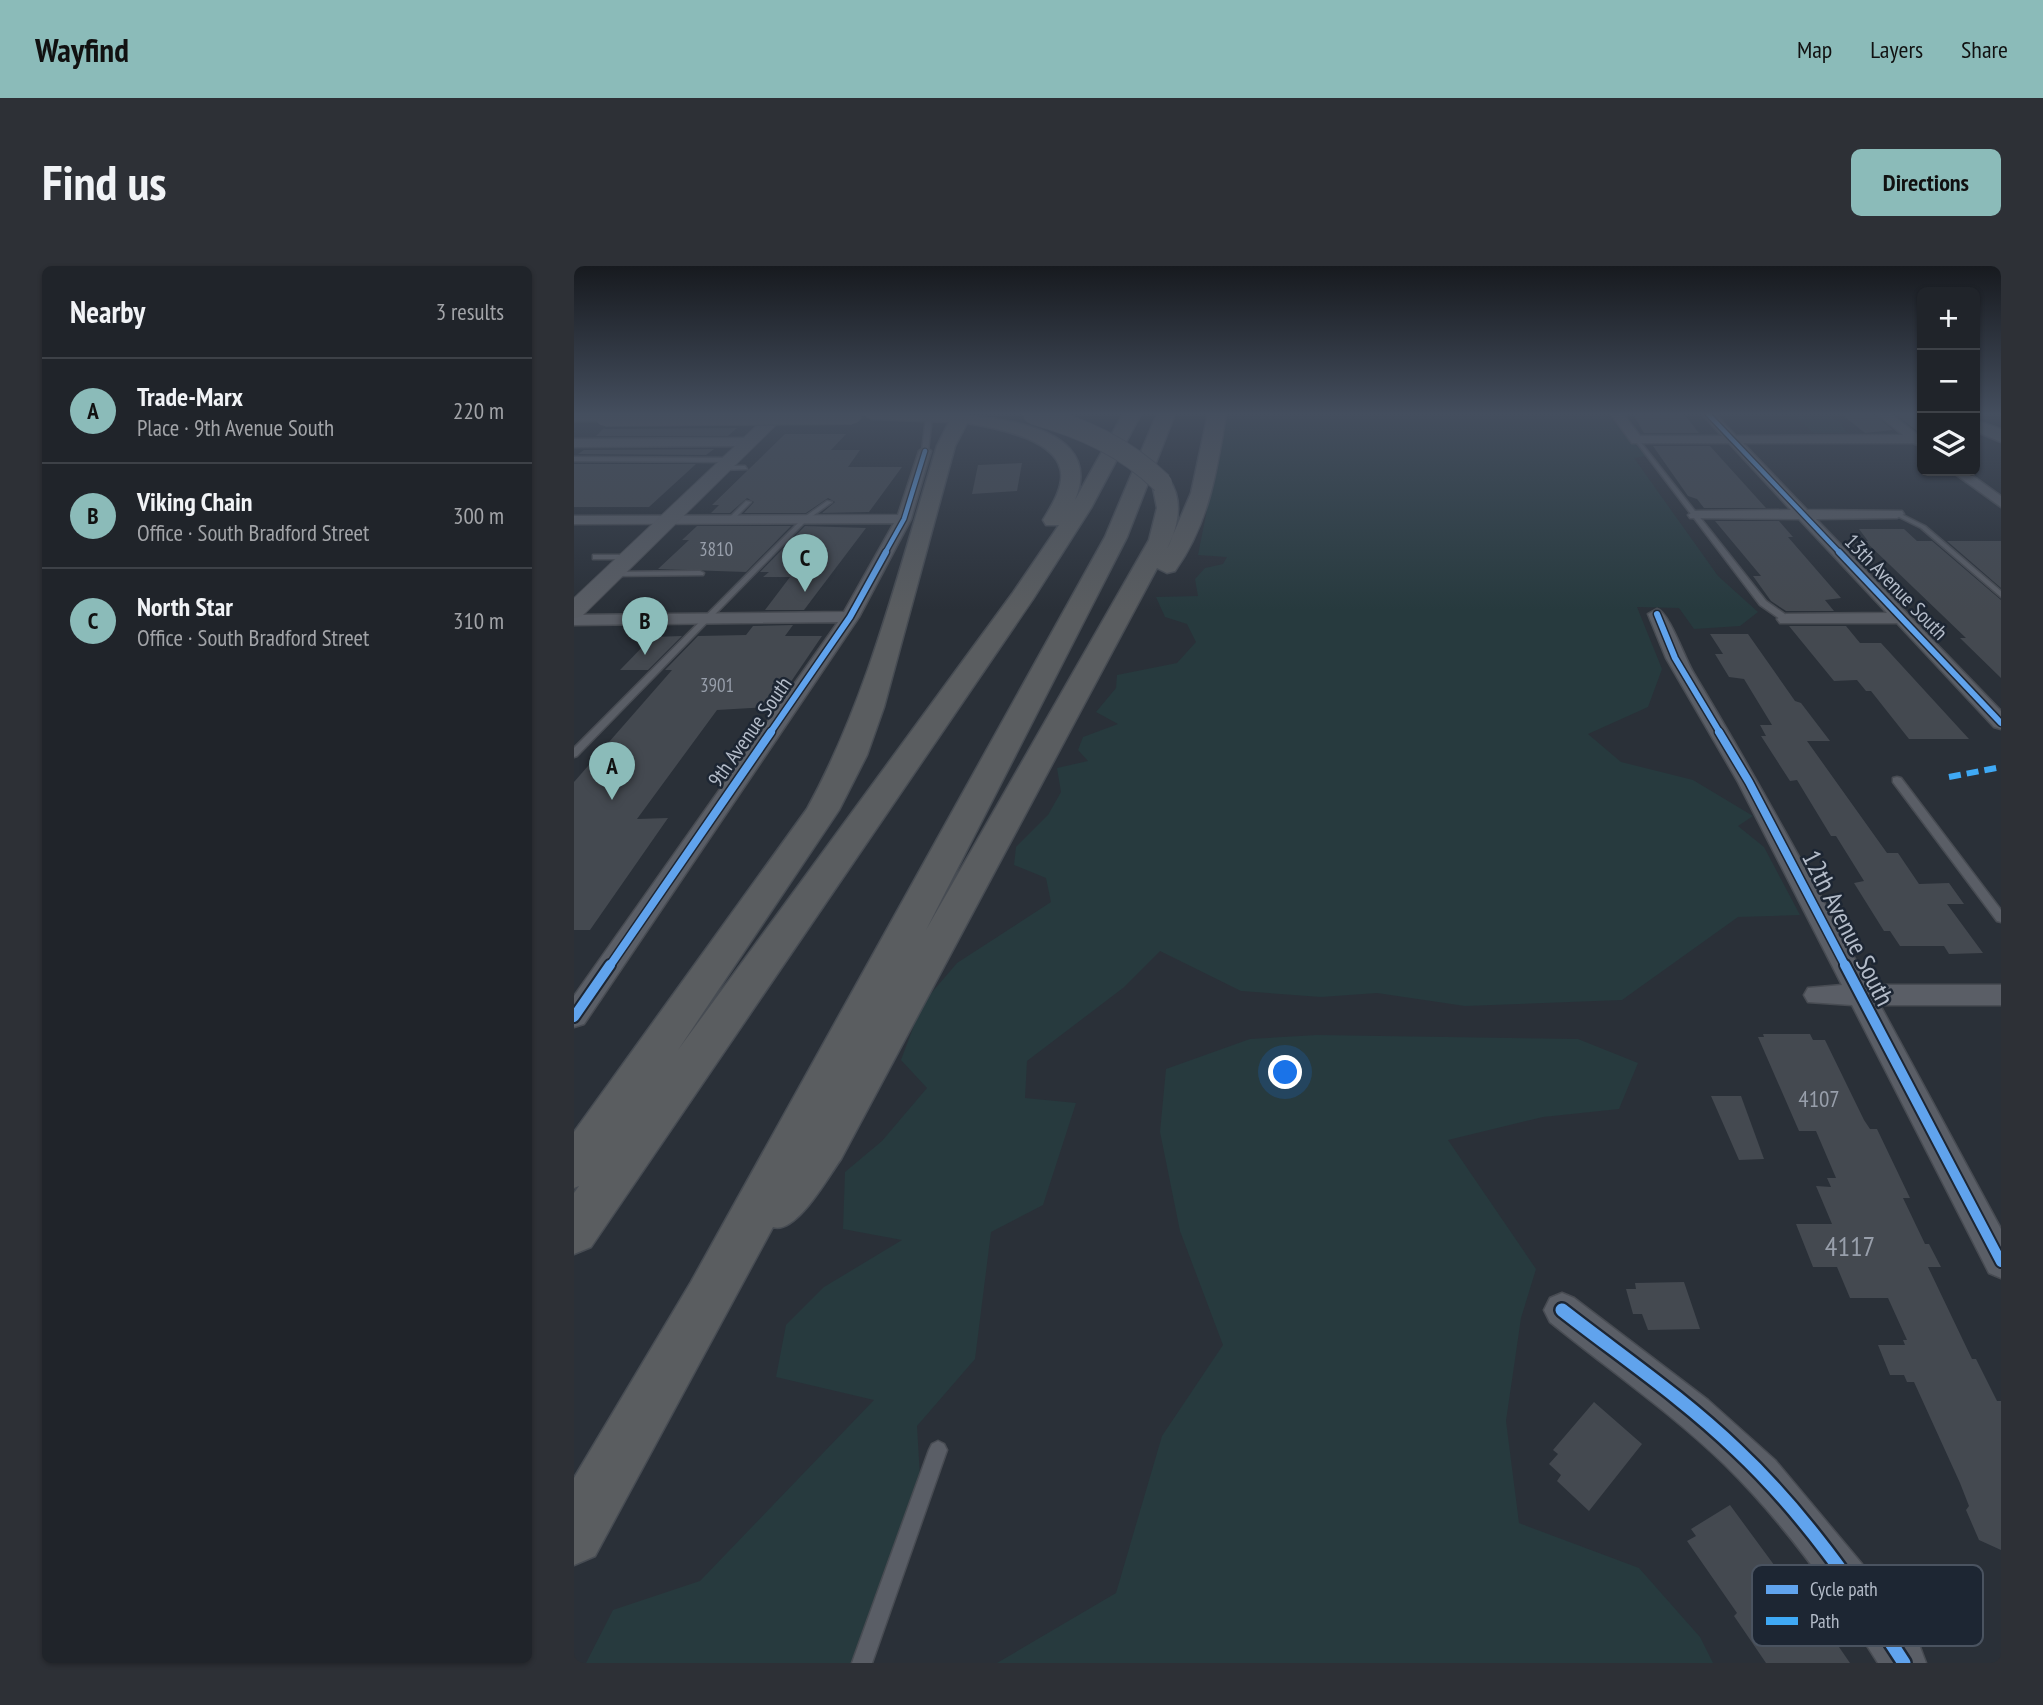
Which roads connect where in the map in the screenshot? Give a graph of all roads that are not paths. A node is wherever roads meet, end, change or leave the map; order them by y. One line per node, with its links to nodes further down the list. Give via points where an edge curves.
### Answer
1 (716, 479): 20 (main road)
2 (916, 479): 23 (street, 9th Avenue South)
3 (936, 479): 45 (highway, via 852,755 823,810)
4 (1070, 479): 25 (highway)
5 (1095, 479): 25 (highway)
6 (1139, 479): 48 (highway, via 1116,537)
7 (1158, 479): 13 (highway, bridge)
8 (1160, 479): 13 (highway, bridge)
9 (1205, 479): 26 (highway, via 1199,509)
10 (1667, 479): 19 (lane)
11 (1770, 479): 17 (street, 13th Avenue South)
12 (1969, 479): 16 (street)
13 (1162, 483): 26 (highway, via 1168,510)
14 (748, 502): 21 (lane)
15 (829, 502): 22 (lane)
16 (2001, 503)
17 (1802, 514): 18 (street); 19 (street); 33 (street, 13th Avenue South)
18 (1898, 514): 29 (lane, via 1923,527)
19 (1695, 515): 35 (lane, via 1763,603)
20 (668, 519): 21 (street); 24 (street); 27 (main road, via 629,557)
21 (731, 519): 22 (street)
22 (805, 519): 23 (street); 34 (lane)
23 (904, 519): 32 (street, 9th Avenue South)
24 (574, 520)
25 (1055, 535): 46 (highway, via 1005,622)
26 (1168, 549): 48 (highway, via 1135,609 1110,635 1031,771 825,1146)
27 (604, 565): 28 (lane); 30 (main road)
28 (700, 573)
29 (2001, 595)
30 (574, 611)
31 (1657, 614): 43 (street, 12th Avenue South, via 1675,658 1749,782)
32 (850, 617): 34 (street); 44 (street, 9th Avenue South)
33 (1900, 618): 35 (street); 37 (street, 13th Avenue South)
34 (708, 619): 36 (street); 38 (lane)
35 (1786, 619)
36 (574, 620)
37 (2001, 723)
38 (574, 754)
39 (1897, 780): 40 (lane)
40 (2001, 918)
41 (1818, 995): 43 (street)
42 (2001, 995): 43 (street)
43 (1859, 996): 47 (street, 12th Avenue South)
44 (576, 1010)
45 (574, 1168)
46 (574, 1231)
47 (2001, 1262)
48 (709, 1299): 51 (highway)
49 (1562, 1310): 52 (street, via 1735,1448 1782,1496)
50 (938, 1450): 54 (lane)
51 (574, 1535)
52 (1837, 1565)
53 (1892, 1646): 55 (street)
54 (863, 1663)
55 (1904, 1663)

